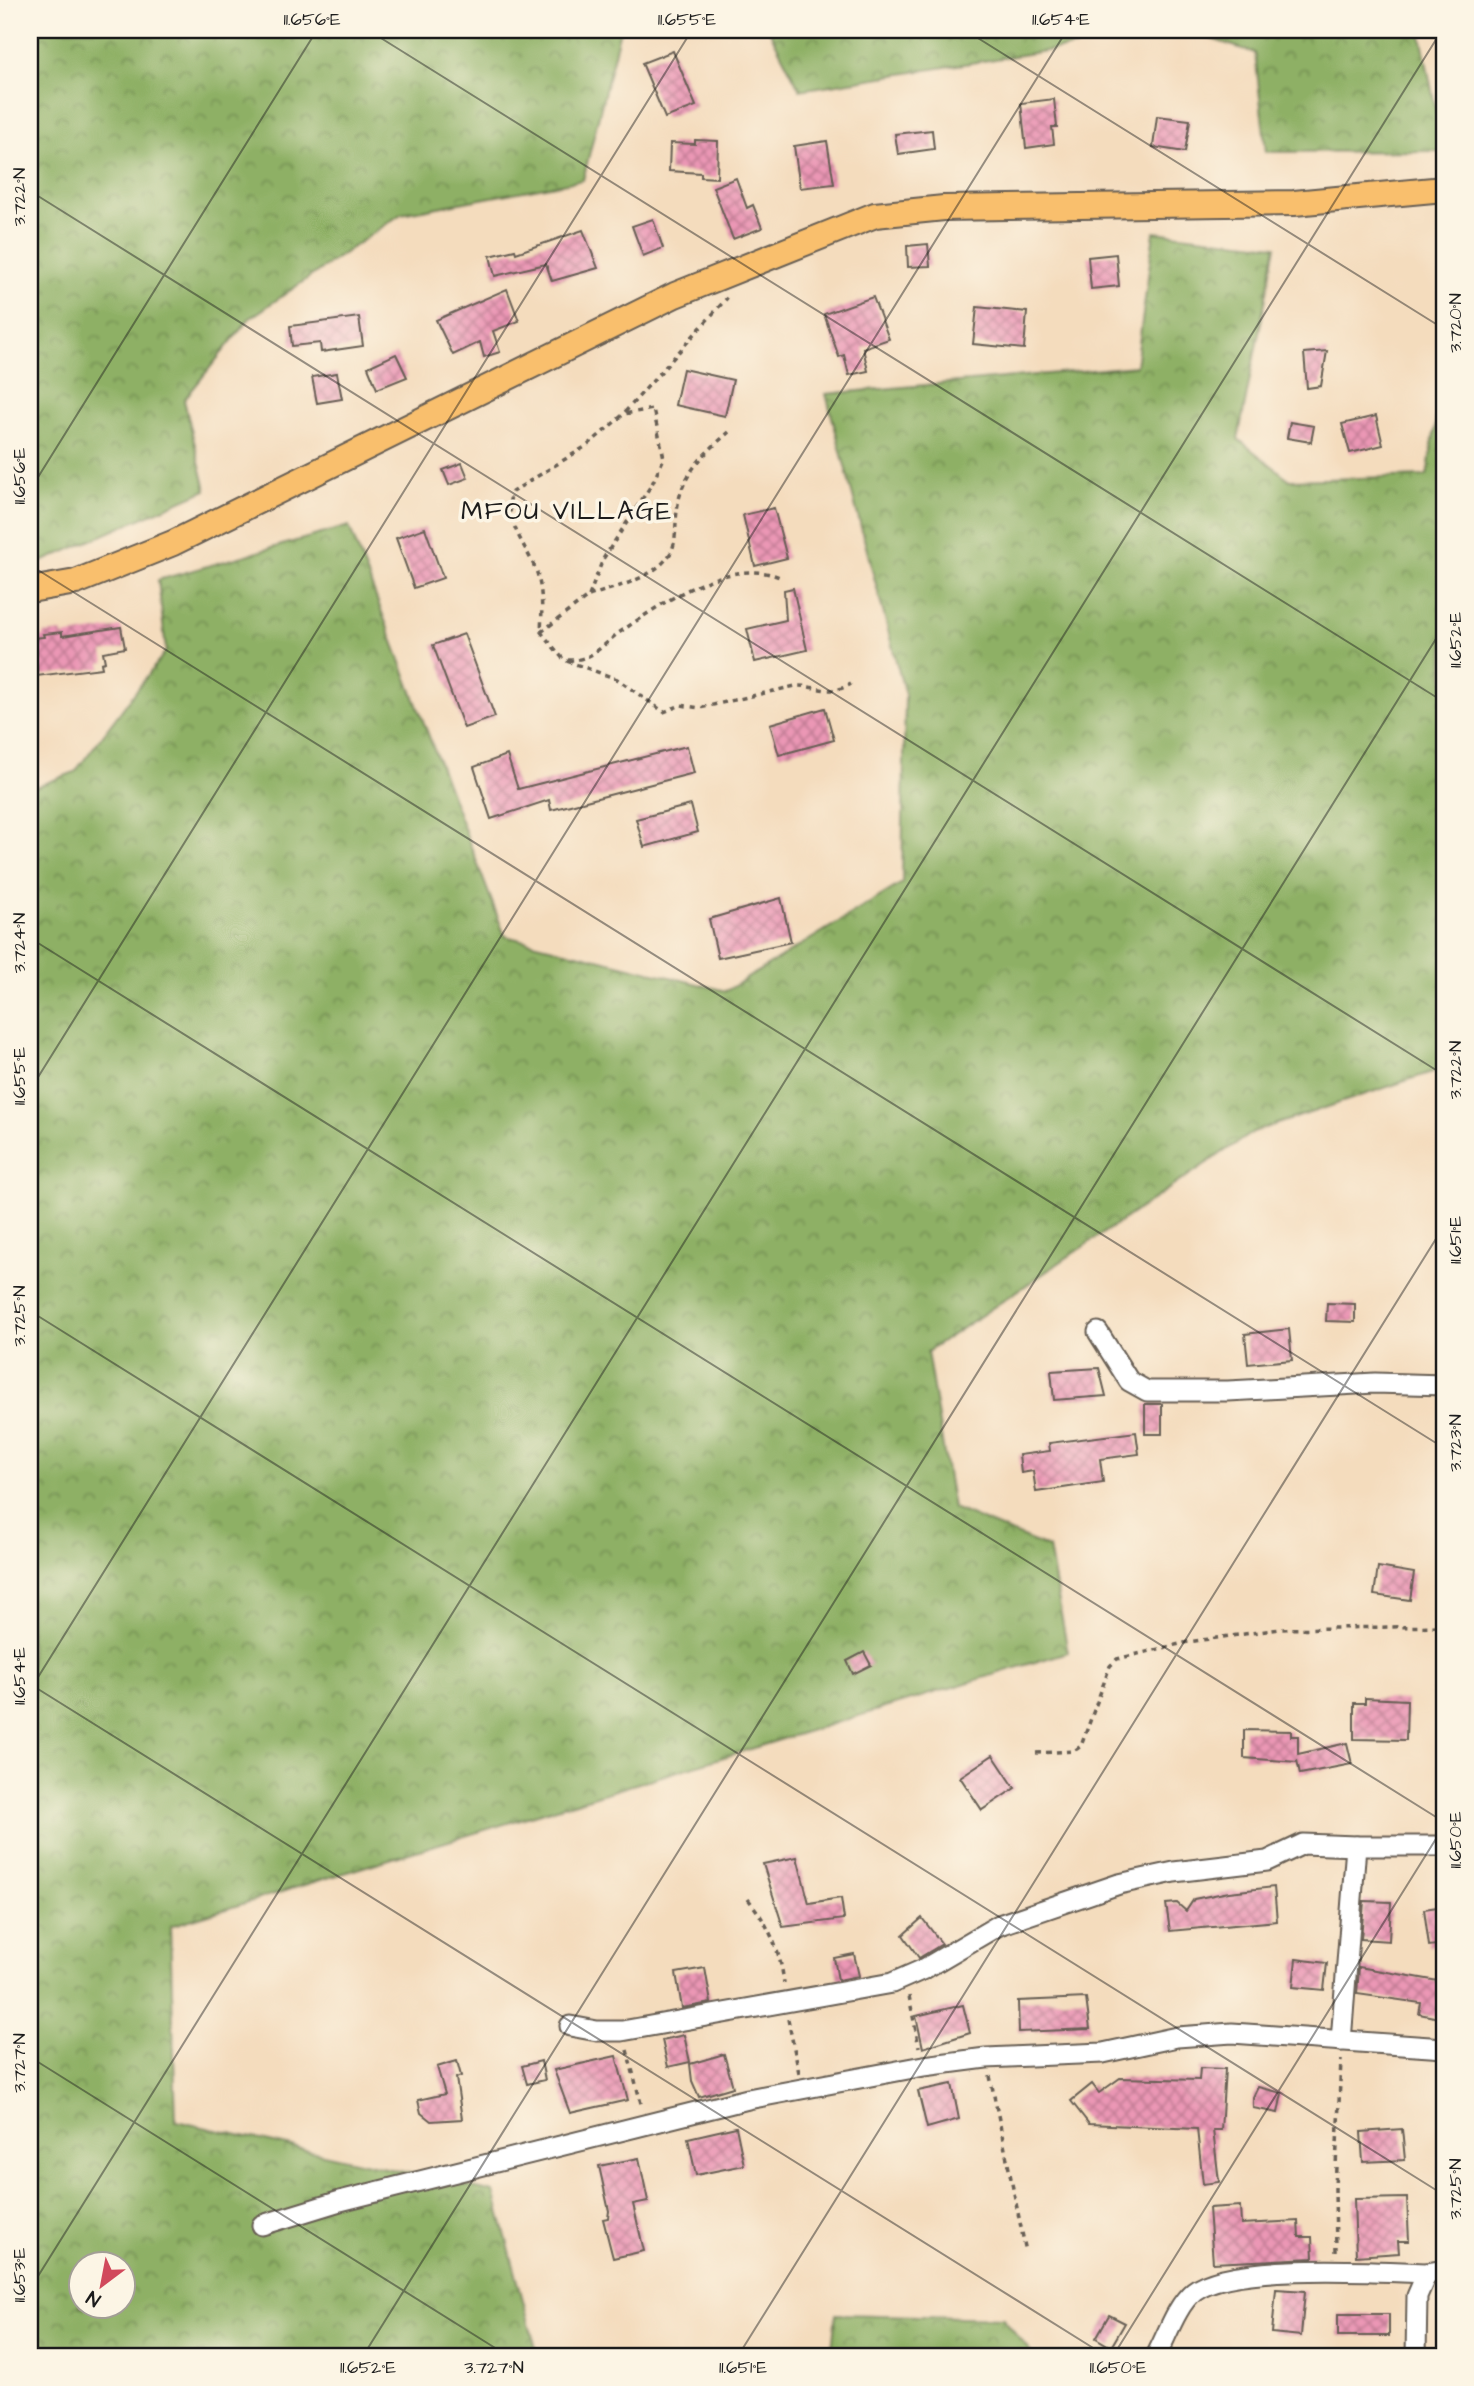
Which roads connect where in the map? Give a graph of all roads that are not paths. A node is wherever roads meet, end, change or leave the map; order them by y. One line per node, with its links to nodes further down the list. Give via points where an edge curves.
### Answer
1 (1444, 188): 2 (main road, via 1294,204 907,210 850,223 675,295 173,543 76,582)
2 (30, 590)
3 (1098, 1332): 4 (street, via 1129,1381 1146,1391)
4 (1444, 1385)
5 (1356, 1846): 6 (street); 7 (street, via 1303,1844 1267,1861 1119,1884 999,1925 905,1978 622,2031); 8 (street)
6 (1444, 1846)
7 (569, 2026)
8 (1341, 2040): 9 (street); 10 (street, via 1209,2034 1103,2053 924,2066 748,2099 340,2201)
9 (1444, 2048)
10 (262, 2225)
11 (1436, 2272): 12 (street, via 1337,2270 1211,2281 1184,2303); 13 (street, via 1417,2296)
12 (1156, 2356)
13 (1416, 2356)

